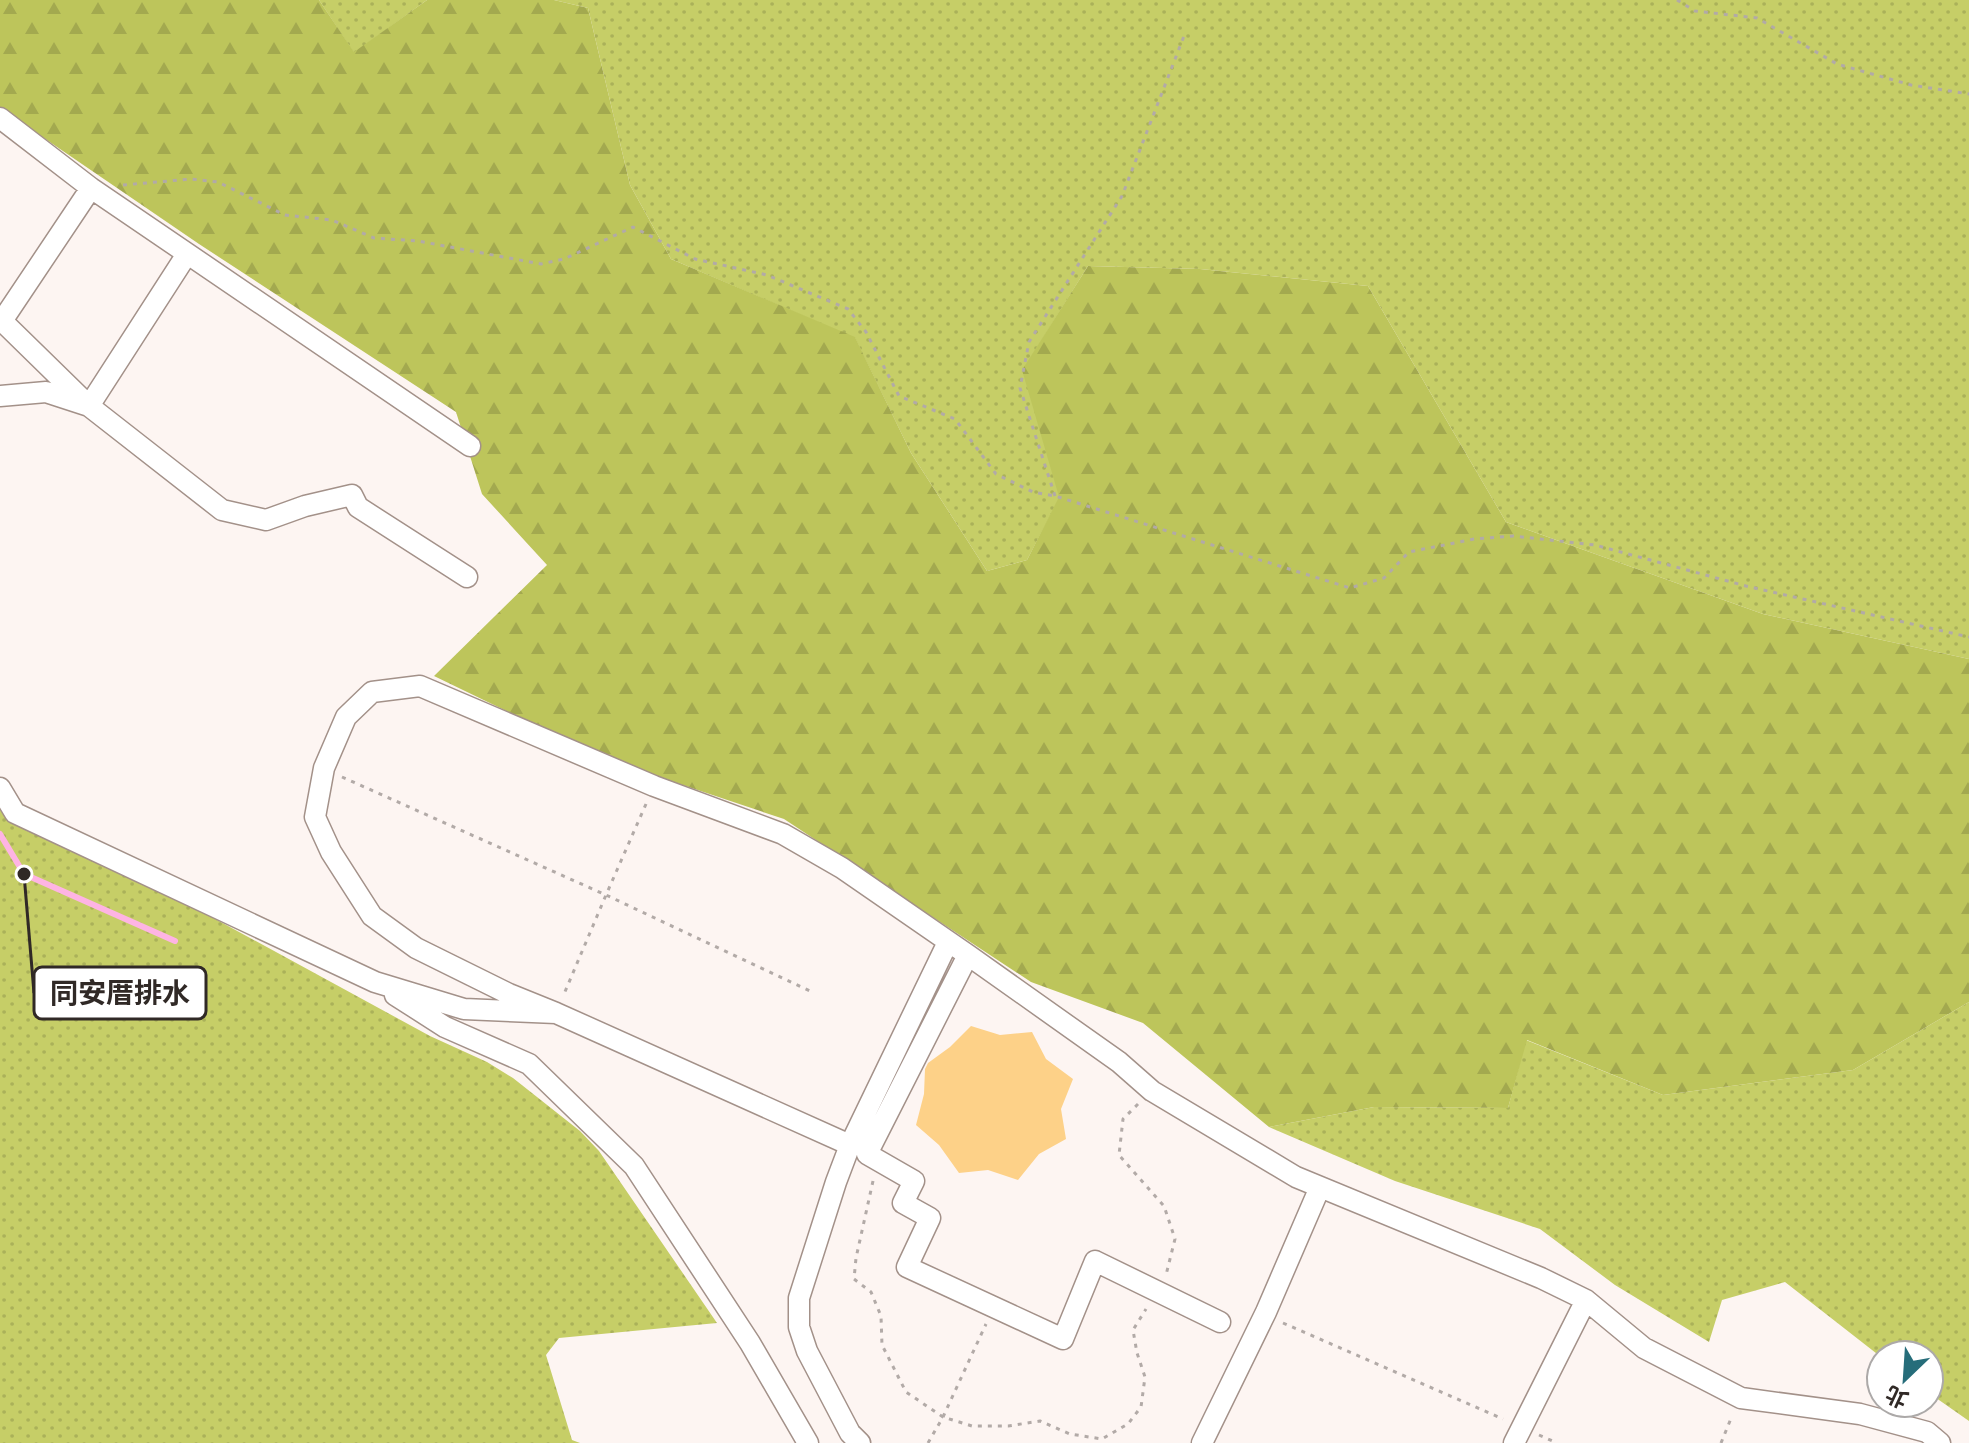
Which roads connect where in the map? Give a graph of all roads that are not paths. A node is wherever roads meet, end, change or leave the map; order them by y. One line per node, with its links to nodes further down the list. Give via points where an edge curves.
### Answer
1 (0, 118): 2 (street)
2 (91, 188): 3 (street); 4 (street)
3 (187, 254): 6 (street); 7 (street)
4 (1, 321): 6 (street)
5 (0, 396): 6 (street, via 46,392)
6 (89, 406): 8 (street, via 222,510 266,520 352,495 358,507)
7 (470, 446)
8 (467, 577)
9 (0, 788): 12 (street, via 15,813)
10 (948, 942): 11 (street); 13 (street, via 783,834 654,786 420,686 372,692 346,717 324,768 315,817 331,852 372,916 416,948); 14 (street)
11 (968, 955): 15 (street, via 1152,1091); 17 (street, via 867,1154 914,1181 903,1203 930,1218 907,1267 1063,1339 1095,1261)
12 (375, 982): 13 (street, via 464,1009); 19 (street, via 445,1027 529,1064 634,1166 750,1343)
13 (556, 1013): 14 (street)
14 (850, 1145): 20 (street, via 799,1298 799,1327 850,1433)
15 (1320, 1187): 16 (street); 21 (street)
16 (1586, 1300): 18 (street); 22 (street, via 1644,1348 1741,1398 1860,1414 1927,1432)
17 (1220, 1322)
18 (1517, 1435)
19 (808, 1443)
20 (860, 1443)
21 (1202, 1443)
22 (1940, 1443)

